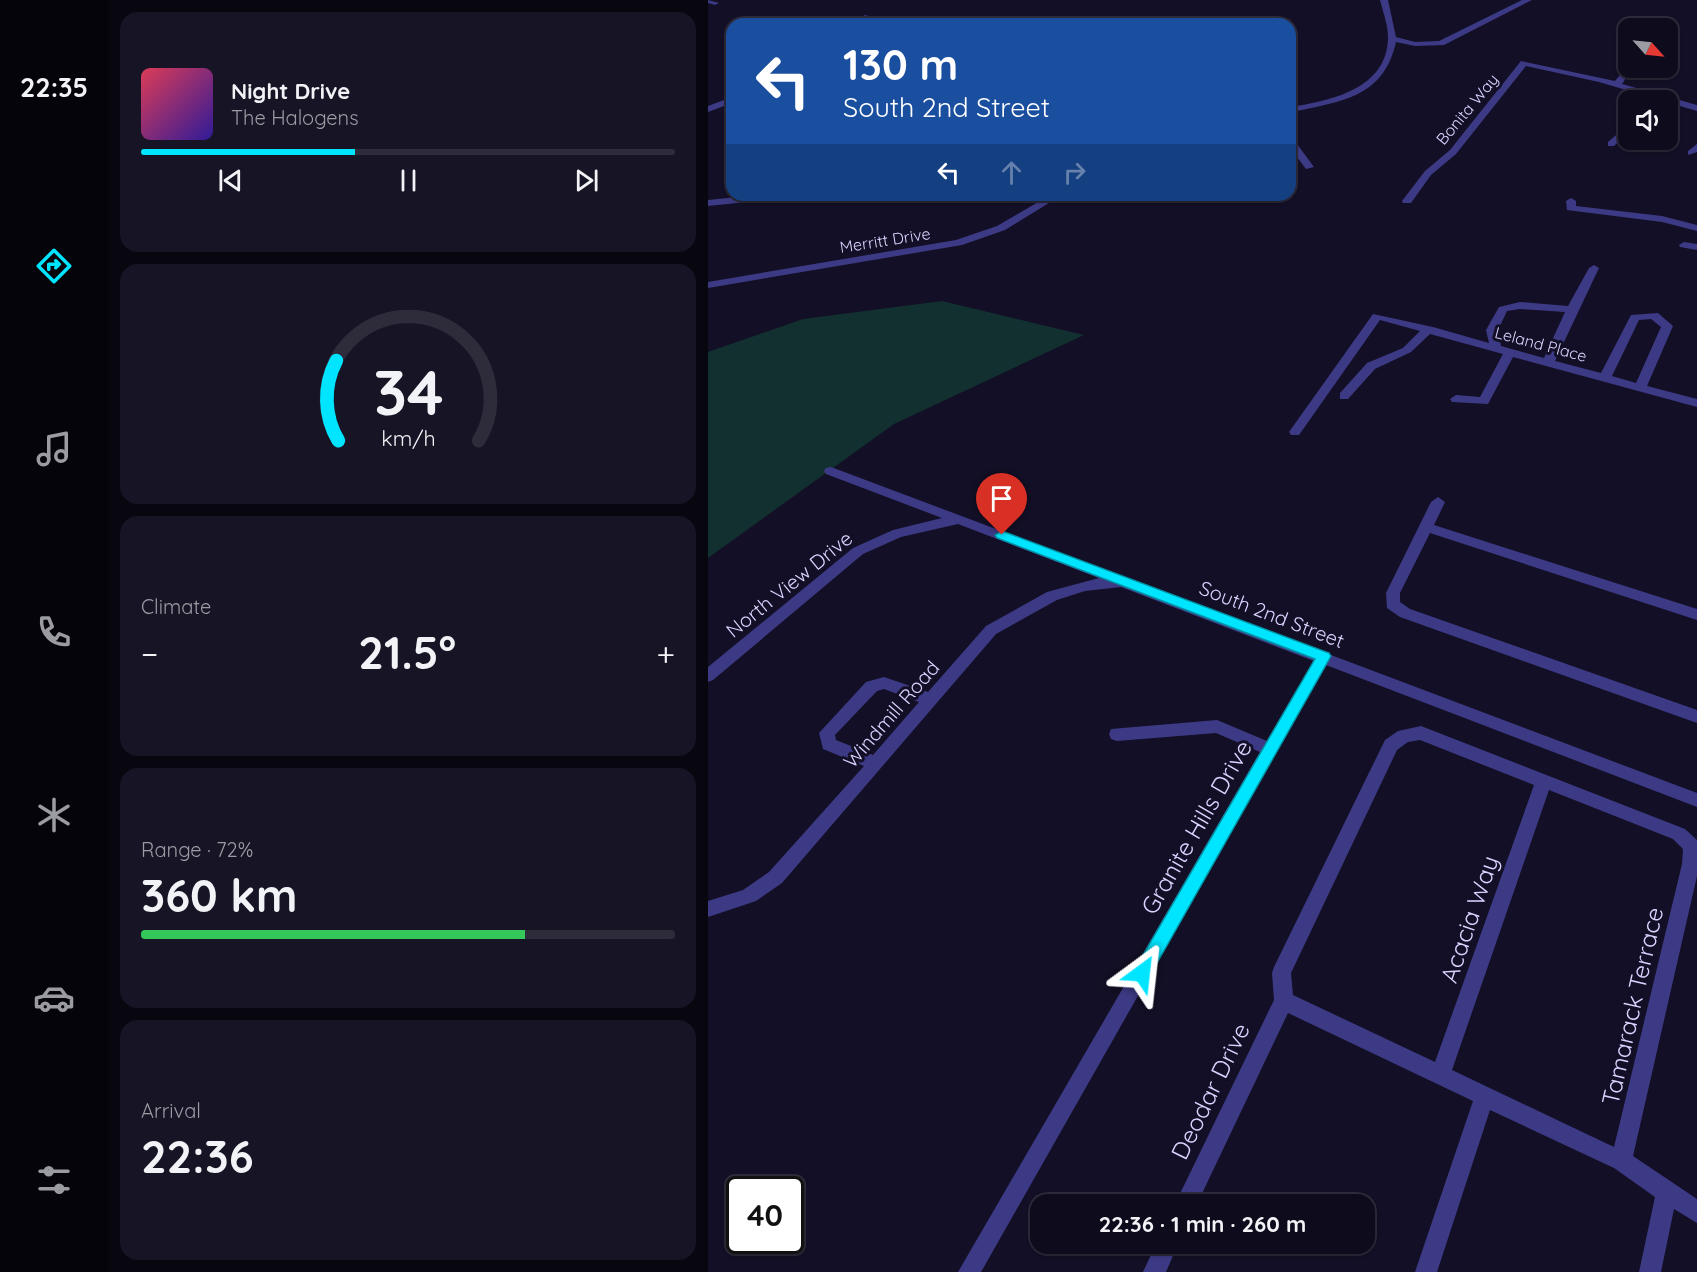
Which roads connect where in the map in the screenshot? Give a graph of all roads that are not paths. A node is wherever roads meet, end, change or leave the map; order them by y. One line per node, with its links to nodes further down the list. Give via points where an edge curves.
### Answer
1 (1384, 0): 3 (street)
2 (1528, 0): 3 (street, via 1441,43 1415,44)
3 (1392, 39): 10 (street, via 1384,70 1372,84 1346,96)
4 (1622, 78): 5 (street)
5 (1617, 85): 7 (street); 17 (street, Bonita Way, via 1524,63 1453,152 1428,173)
6 (726, 102): 9 (street)
7 (1679, 102): 8 (street)
8 (1697, 108)
9 (708, 109)
10 (1296, 109)
11 (1618, 137): 12 (street)
12 (1611, 144)
13 (1296, 149): 14 (street)
14 (1309, 167)
15 (728, 201): 19 (street)
16 (1047, 201): 24 (street, Merritt Drive, via 1000,228 958,243)
17 (1407, 201)
18 (1571, 201): 20 (street, via 1570,208 1662,219)
19 (708, 203)
20 (1697, 228)
21 (1684, 245): 22 (street)
22 (1697, 247)
23 (1594, 268): 25 (street)
24 (708, 285)
25 (1572, 309): 27 (street, via 1525,304 1503,309 1492,330); 29 (street)
26 (1429, 329): 27 (street, Leland Place); 32 (street, via 1407,350 1371,366); 35 (street, Leland Place, via 1377,316)
27 (1496, 348): 28 (street, Leland Place)
28 (1510, 352): 29 (street, Leland Place); 33 (street, via 1484,401)
29 (1548, 363): 30 (street, Leland Place)
30 (1605, 378): 31 (street, Leland Place); 31 (street, via 1635,317 1654,315 1667,326)
31 (1640, 387): 34 (street, Leland Place)
32 (1344, 396)
33 (1456, 399)
34 (1697, 403)
35 (1295, 432)
36 (831, 471): 38 (street, South 2nd Street)
37 (1438, 502): 39 (street)
38 (960, 520): 40 (street, South 2nd Street); 43 (street, North View Drive, via 898,533 858,551)
39 (1426, 527): 41 (street); 45 (street, via 1393,593 1392,604 1405,613)
40 (1126, 582): 42 (street, South 2nd Street); 44 (street, Windmill Road, via 1067,591 1026,607 992,630)
41 (1697, 615)
42 (1324, 656): 47 (street, Granite Hills Drive); 50 (street, South 2nd Street)
43 (711, 671)
44 (931, 700): 48 (street, Windmill Road); 48 (street, via 884,683 872,686 826,733 829,744)
45 (1697, 717)
46 (1117, 734): 47 (street, via 1217,726)
47 (1269, 749): 60 (street, Granite Hills Drive)
48 (876, 764): 51 (street, Windmill Road, via 764,889 740,902)
49 (1544, 781): 52 (street, via 1421,734 1404,736 1391,745 1281,973); 53 (street, Acacia Way); 55 (street, Tamarack Terrace, via 1679,834 1692,846)
50 (1697, 800)
51 (708, 909)
52 (1284, 1001): 53 (street); 57 (street, Deodar Drive)
53 (1441, 1073): 54 (street)
54 (1485, 1095): 55 (street); 62 (street)
55 (1621, 1161): 56 (street)
56 (1667, 1191): 58 (street); 63 (street)
57 (1191, 1194)
58 (1697, 1212)
59 (1162, 1254): 61 (street)
60 (969, 1272)
61 (1154, 1272)
62 (1426, 1272)
63 (1650, 1272)

